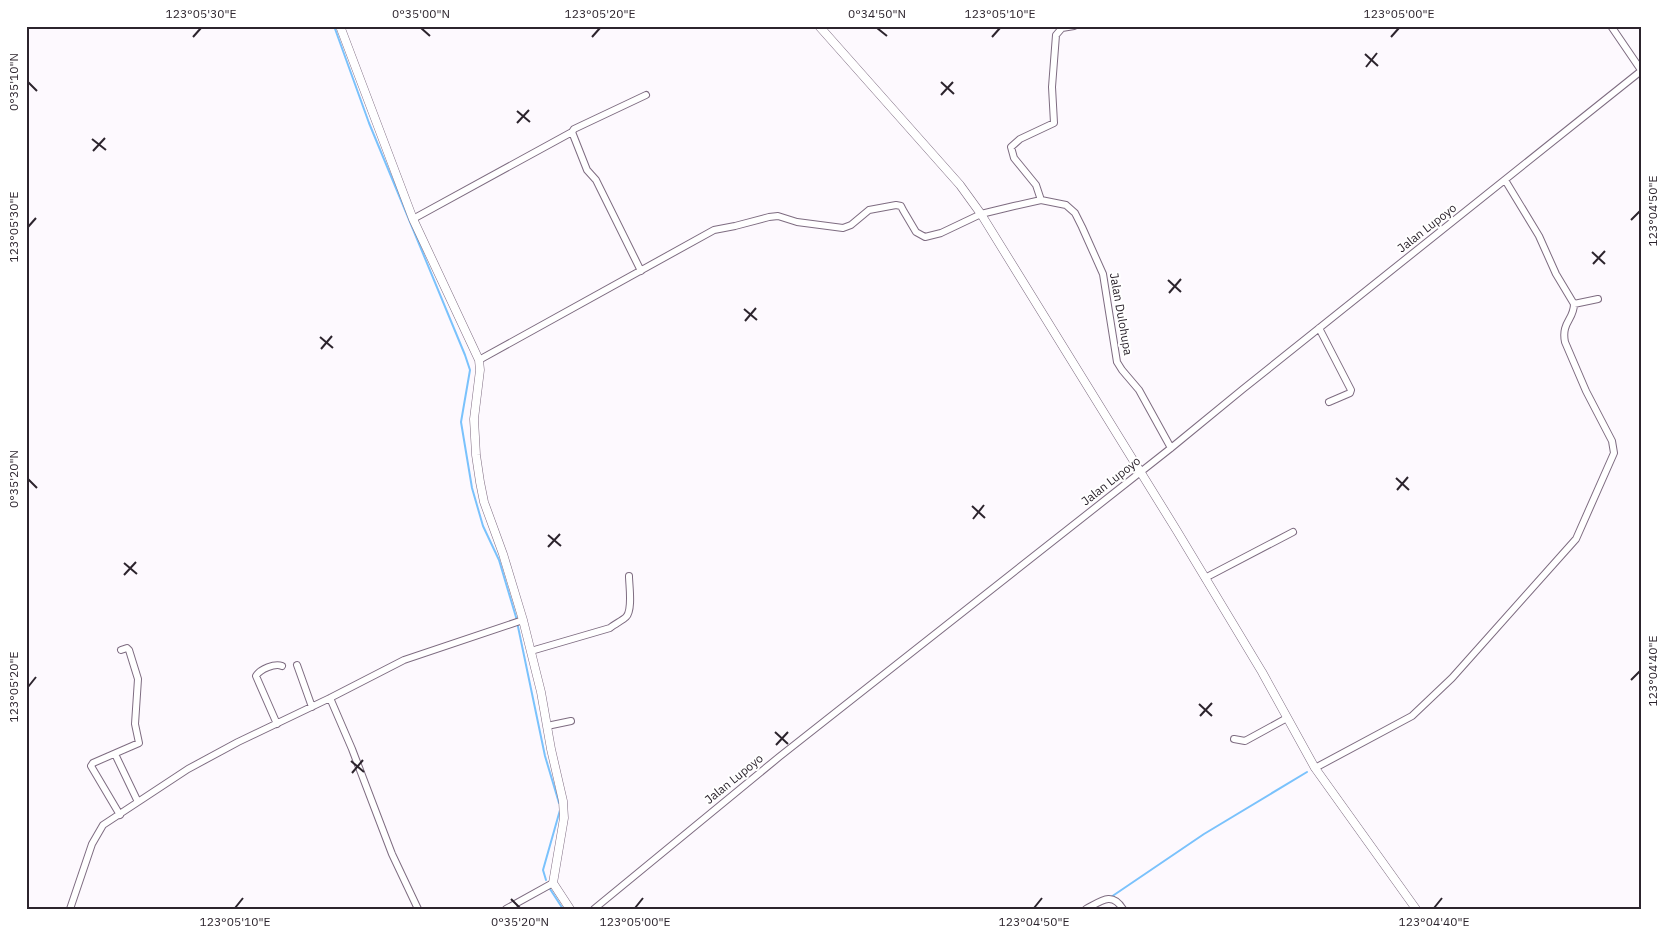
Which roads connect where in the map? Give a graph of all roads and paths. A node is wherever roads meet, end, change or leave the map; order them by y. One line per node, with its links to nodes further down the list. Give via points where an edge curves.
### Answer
1 (340, 26): 11 (street)
2 (819, 26): 10 (street, via 960,185)
3 (1074, 26): 9 (street, via 1062,28 1056,35 1052,87 1054,123 1020,139 1011,147 1014,158 1036,185)
4 (1611, 26): 5 (street)
5 (1641, 70): 8 (street, Jalan Lupoyo)
6 (646, 95): 7 (street)
7 (572, 132): 11 (street); 12 (street, via 587,170 596,180)
8 (1505, 180): 14 (street); 15 (street, Jalan Lupoyo)
9 (1041, 200): 10 (street, Jalan Dulohupa); 18 (street, Jalan Dulohupa, via 1066,205 1082,227 1103,274 1117,362 1139,390)
10 (981, 214): 12 (street, Jalan Dulohupa, via 925,237 916,232 901,206 896,205 869,210 843,228 769,216 748,224 714,230); 19 (street)
11 (413, 219): 16 (street)
12 (641, 271): 16 (street)
13 (1598, 298): 14 (street)
14 (1574, 304): 36 (street, via 1563,334 1565,342 1614,449 1576,539 1452,678 1412,716)
15 (1319, 328): 17 (street, via 1351,390); 18 (street, Jalan Lupoyo)
16 (479, 360): 23 (street, via 474,419 480,482 503,554)
17 (1329, 402)
18 (1171, 448): 19 (street, Jalan Lupoyo)
19 (1139, 468): 22 (street); 44 (street, Jalan Lupoyo)
20 (1293, 532): 22 (street)
21 (629, 576): 25 (street, via 630,610 625,618 610,628)
22 (1204, 578): 30 (street)
23 (519, 622): 25 (street); 28 (street, via 404,660)
24 (121, 650): 35 (street, via 129,650 138,679 135,724 139,743)
25 (534, 650): 33 (street)
26 (297, 665): 29 (street)
27 (282, 666): 32 (street, via 277,665 256,676)
28 (330, 698): 29 (street); 41 (street, via 392,854)
29 (312, 707): 32 (street)
30 (1287, 718): 34 (street, via 1245,741); 36 (street)
31 (571, 721): 33 (street)
32 (277, 724): 37 (street, via 216,753)
33 (550, 725): 39 (street, via 564,808)
34 (1234, 738)
35 (114, 754): 37 (street); 38 (street, via 91,766)
36 (1315, 768): 47 (street)
37 (138, 802): 38 (street)
38 (120, 815): 40 (street, via 99,831 92,844)
39 (553, 883): 42 (street); 43 (street)
40 (70, 909)
41 (418, 909)
42 (506, 909)
43 (570, 909)
44 (594, 909)
45 (1086, 909): 46 (street, via 1109,898)
46 (1123, 909)
47 (1416, 909)

